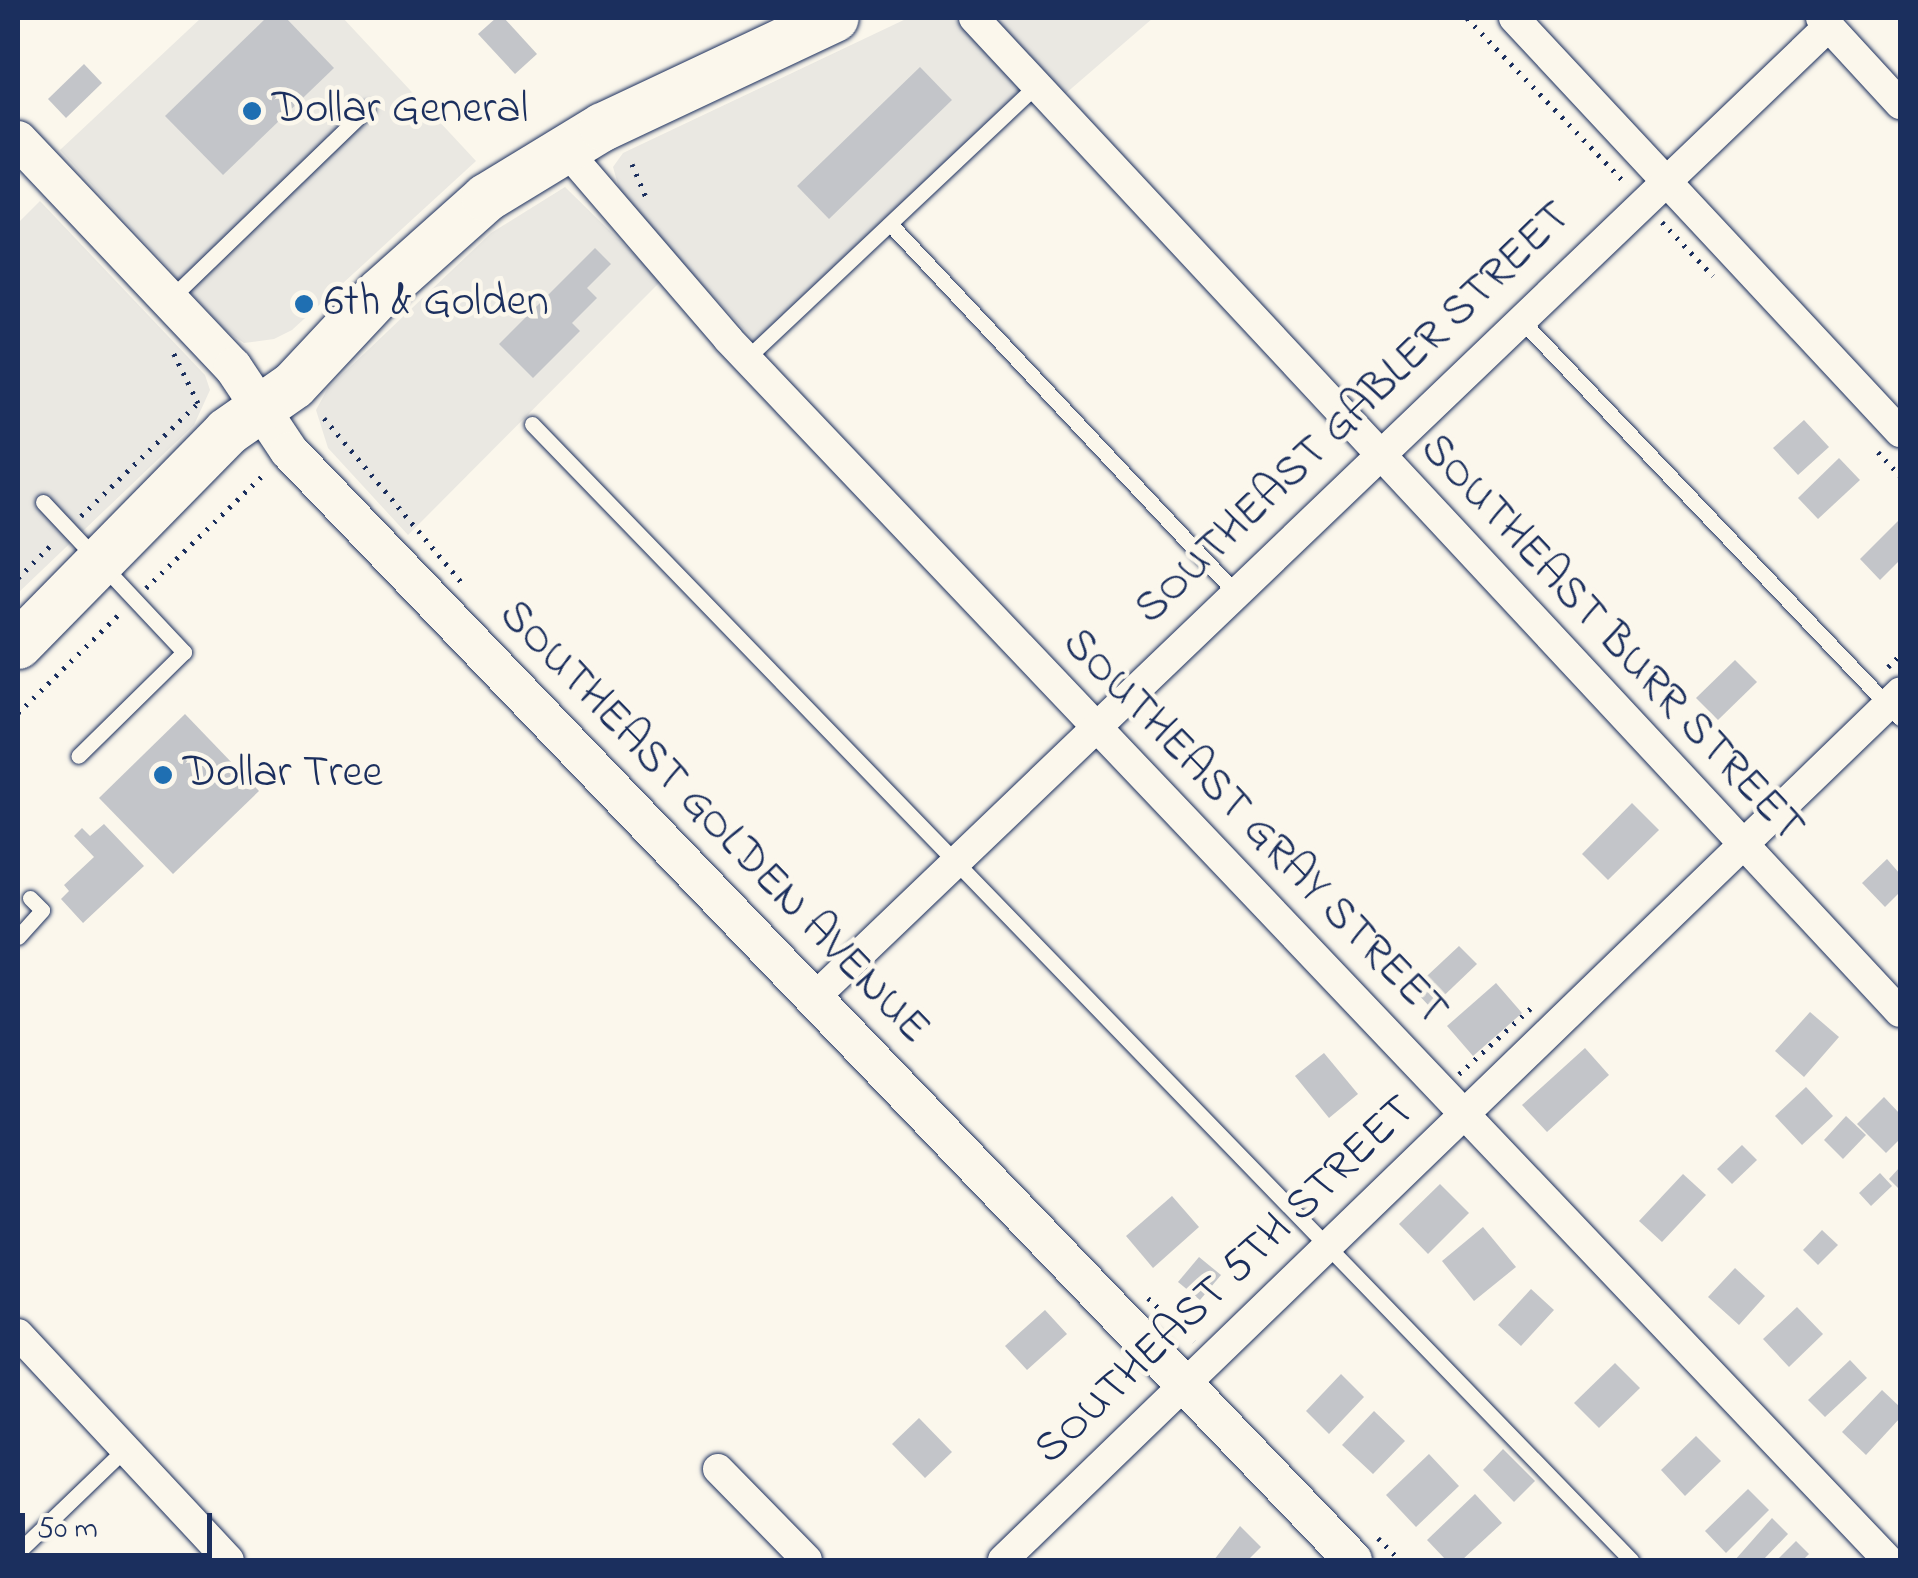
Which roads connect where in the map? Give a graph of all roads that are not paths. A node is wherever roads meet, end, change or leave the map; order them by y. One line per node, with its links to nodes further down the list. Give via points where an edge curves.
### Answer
1 (836, 18): 9 (main road)
2 (974, 18): 5 (street, SOUTHEAST BURR STREET)
3 (1514, 18): 10 (street)
4 (1825, 22): 6 (street); 10 (street, SOUTHEAST GABLER STREET)
5 (1036, 86): 11 (lane); 18 (street, SOUTHEAST BURR STREET)
6 (1900, 104)
7 (368, 110): 12 (lane)
8 (18, 140): 12 (street, SOUTHEAST GOLDEN AVENUE)
9 (564, 148): 14 (street, SOUTHEAST GRAY STREET); 15 (main road, via 486,198 381,292 294,385)
10 (1664, 178): 13 (street, SOUTHEAST GABLER STREET); 17 (street)
11 (890, 224): 14 (lane); 21 (lane)
12 (170, 298): 15 (street, SOUTHEAST GOLDEN AVENUE)
13 (1520, 318): 18 (street, SOUTHEAST GABLER STREET); 23 (lane)
14 (746, 358): 24 (street, SOUTHEAST GRAY STREET)
15 (260, 408): 20 (main road); 30 (street, SOUTHEAST GOLDEN AVENUE, via 289,451)
16 (532, 424): 27 (lane)
17 (1900, 432)
18 (1378, 457): 21 (street, SOUTHEAST GABLER STREET); 26 (street, SOUTHEAST BURR STREET)
19 (43, 502): 20 (lane)
20 (84, 545): 22 (main road); 25 (lane, via 184,652)
21 (1235, 592): 24 (street, SOUTHEAST GABLER STREET)
22 (18, 645)
23 (1896, 705): 26 (street, SOUTHEAST 5TH STREET)
24 (1094, 725): 27 (street, SOUTHEAST GABLER STREET); 32 (street, SOUTHEAST GRAY STREET)
25 (78, 756)
26 (1743, 844): 31 (street, SOUTHEAST BURR STREET); 32 (street, SOUTHEAST 5TH STREET)
27 (953, 864): 30 (street, SOUTHEAST GABLER STREET); 33 (lane)
28 (30, 898): 29 (lane, via 42,910)
29 (18, 937)
30 (815, 997): 35 (street, SOUTHEAST GOLDEN AVENUE)
31 (1900, 1012)
32 (1464, 1114): 33 (street, SOUTHEAST 5TH STREET); 44 (street, SOUTHEAST GRAY STREET)
33 (1328, 1242): 35 (street, SOUTHEAST 5TH STREET); 43 (lane)
34 (18, 1334): 36 (street)
35 (1185, 1383): 41 (street, SOUTHEAST 5TH STREET); 42 (street, SOUTHEAST GOLDEN AVENUE)
36 (125, 1449): 38 (lane); 39 (street)
37 (718, 1469): 40 (street)
38 (18, 1552)
39 (229, 1560)
40 (807, 1560)
41 (1003, 1560)
42 (1353, 1560)
43 (1631, 1560)
44 (1888, 1560)

